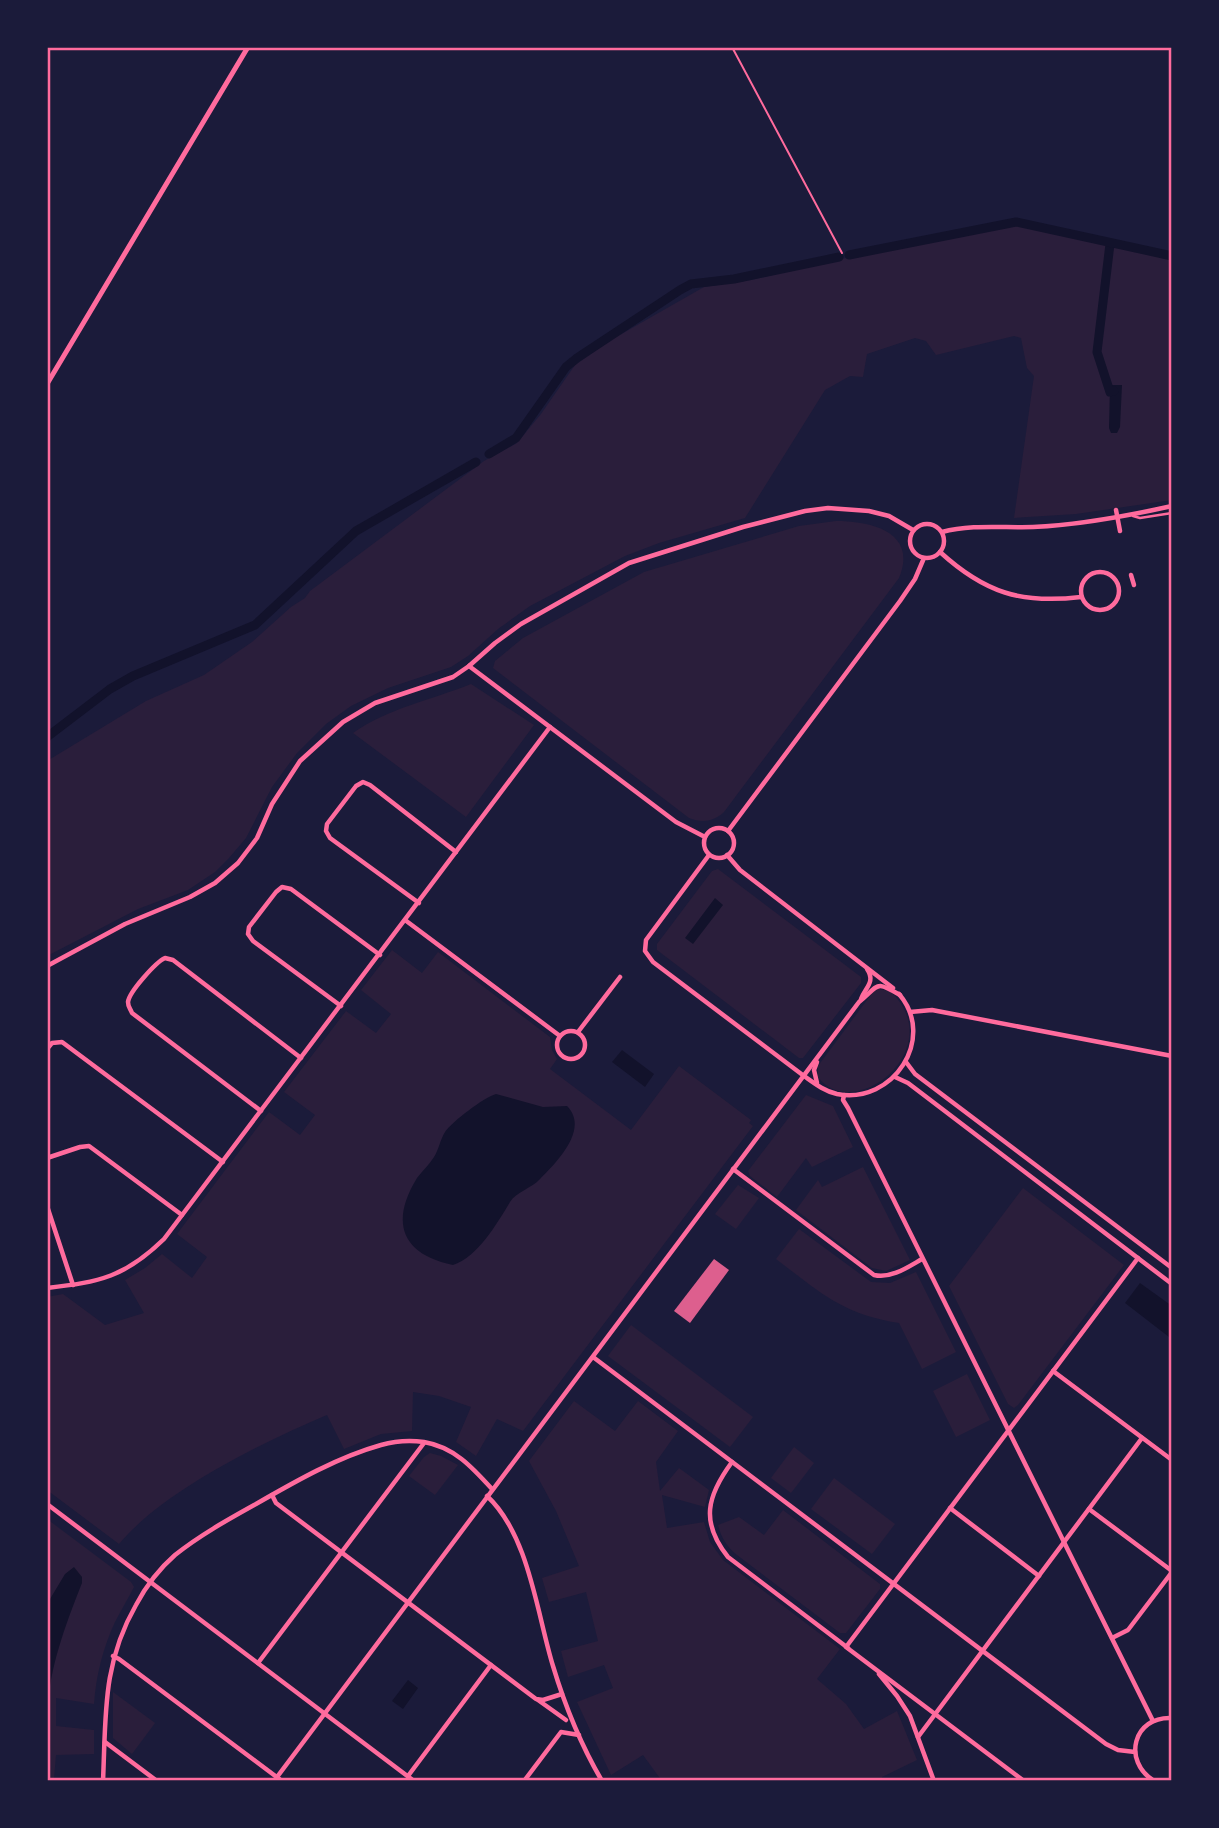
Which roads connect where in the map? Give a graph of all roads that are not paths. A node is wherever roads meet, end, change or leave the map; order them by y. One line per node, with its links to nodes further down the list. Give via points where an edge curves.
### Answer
1 (248, 47): 2 (street)
2 (47, 384)
3 (1172, 506): 6 (street)
4 (1116, 510): 7 (street)
5 (1172, 513): 6 (lane)
6 (1130, 515): 7 (street)
7 (1117, 517): 9 (street); 10 (street)
8 (913, 530): 10 (street, via 926,523); 12 (street, via 911,550); 16 (street, via 889,516 828,508 668,549 629,563 520,624)
9 (1119, 531)
10 (942, 533): 11 (street)
11 (940, 552): 12 (street); 15 (street, via 965,574 997,591 1046,600)
12 (924, 558): 18 (street, via 894,610)
13 (1131, 575): 14 (street)
14 (1134, 585)
15 (1082, 597): 15 (street, via 1091,608 1104,610 1115,603 1118,584 1110,574 1092,573 1083,581)
16 (469, 666): 17 (street); 27 (street, via 453,677 375,703 321,740 285,783 257,838 215,883)
17 (550, 727): 19 (street, via 676,822); 20 (street)
18 (728, 831): 19 (street, via 713,830); 22 (street, via 733,843)
19 (705, 837): 21 (street)
20 (456, 852): 23 (street); 23 (street, via 363,782 327,824 330,838)
21 (709, 855): 22 (street); 40 (street, via 646,940 645,951 653,962)
22 (727, 855): 26 (street, via 740,870)
23 (419, 903): 24 (street)
24 (405, 920): 25 (street); 34 (street)
25 (380, 955): 31 (street); 31 (street, via 291,888 275,892 248,934)
26 (856, 958): 29 (street); 30 (street, via 871,977)
27 (47, 966)
28 (620, 977): 33 (street)
29 (900, 995): 30 (street, via 882,985); 32 (street)
30 (861, 1000): 36 (street)
31 (341, 1006): 38 (street)
32 (910, 1012): 37 (street, via 932,1010); 39 (street, via 913,1039)
33 (578, 1032): 34 (street); 34 (street, via 585,1048 572,1059 558,1053)
34 (560, 1036)
35 (47, 1049): 46 (street, via 62,1042)
36 (824, 1049): 40 (street); 42 (street, via 814,1070)
37 (1172, 1056)
38 (301, 1058): 44 (street); 44 (street, via 173,960 157,961 129,998 132,1013)
39 (906, 1062): 41 (street); 52 (street, via 915,1074)
40 (804, 1076): 42 (street); 47 (street)
41 (895, 1077): 43 (street, via 873,1091); 50 (street)
42 (818, 1086): 43 (street)
43 (844, 1094): 51 (street)
44 (261, 1111): 46 (street)
45 (47, 1157): 49 (street, via 89,1146)
46 (223, 1162): 49 (street)
47 (733, 1169): 51 (street, via 874,1275 893,1274); 56 (street)
48 (47, 1206): 54 (street)
49 (182, 1215): 54 (street, via 144,1259 122,1272)
50 (1138, 1258): 53 (street); 57 (street)
51 (922, 1259): 58 (street)
52 (1172, 1268)
53 (1172, 1284)
54 (73, 1285): 55 (street)
55 (47, 1288)
56 (593, 1357): 62 (street); 63 (street)
57 (1054, 1371): 58 (street); 59 (street)
58 (1008, 1432): 67 (street); 69 (street)
59 (1142, 1438): 61 (street); 68 (street)
60 (425, 1442): 63 (street, via 465,1460); 64 (street, via 383,1444); 70 (street)
61 (1172, 1460)
62 (732, 1462): 74 (street); 77 (street, via 710,1502 709,1519 719,1546)
63 (492, 1489): 65 (street)
64 (272, 1495): 70 (street, via 276,1503); 73 (street, via 197,1539)
65 (487, 1496): 75 (street); 82 (street, via 501,1511 528,1571)
66 (47, 1504): 73 (street)
67 (950, 1508): 72 (street); 74 (street)
68 (1089, 1509): 69 (street); 71 (street)
69 (1064, 1543): 72 (street); 76 (street)
70 (341, 1553): 75 (street); 80 (street)
71 (1172, 1571): 76 (street, via 1128,1630)
72 (1039, 1576): 78 (street)
73 (151, 1581): 79 (street); 80 (street)
74 (893, 1583): 77 (street); 78 (street)
75 (408, 1602): 81 (street); 84 (street)
76 (1112, 1638): 89 (street)
77 (846, 1647): 86 (street); 92 (street, via 897,1696)
78 (982, 1651): 86 (street); 94 (street, via 1106,1744)
79 (113, 1656): 93 (street); 97 (street)
80 (258, 1663): 84 (street)
81 (491, 1665): 83 (street); 95 (street)
82 (562, 1694): 83 (street); 85 (street)
83 (536, 1699): 88 (street)
84 (325, 1713): 95 (street); 97 (street)
85 (569, 1714): 88 (street); 91 (street)
86 (935, 1714): 92 (street); 104 (street)
87 (1172, 1718): 89 (street)
88 (566, 1720): 90 (street)
89 (1153, 1721): 94 (street, via 1139,1734)
90 (561, 1732): 91 (street); 101 (street)
91 (579, 1735): 102 (street)
92 (918, 1737): 103 (street)
93 (104, 1741): 98 (street); 99 (street)
94 (1135, 1752): 96 (street)
95 (408, 1776): 100 (street)
96 (1145, 1779): 105 (street)
97 (278, 1780)
98 (103, 1781)
99 (157, 1781)
100 (414, 1781)
101 (524, 1781)
102 (602, 1781)
103 (934, 1781)
104 (1024, 1781)
105 (1154, 1781)

